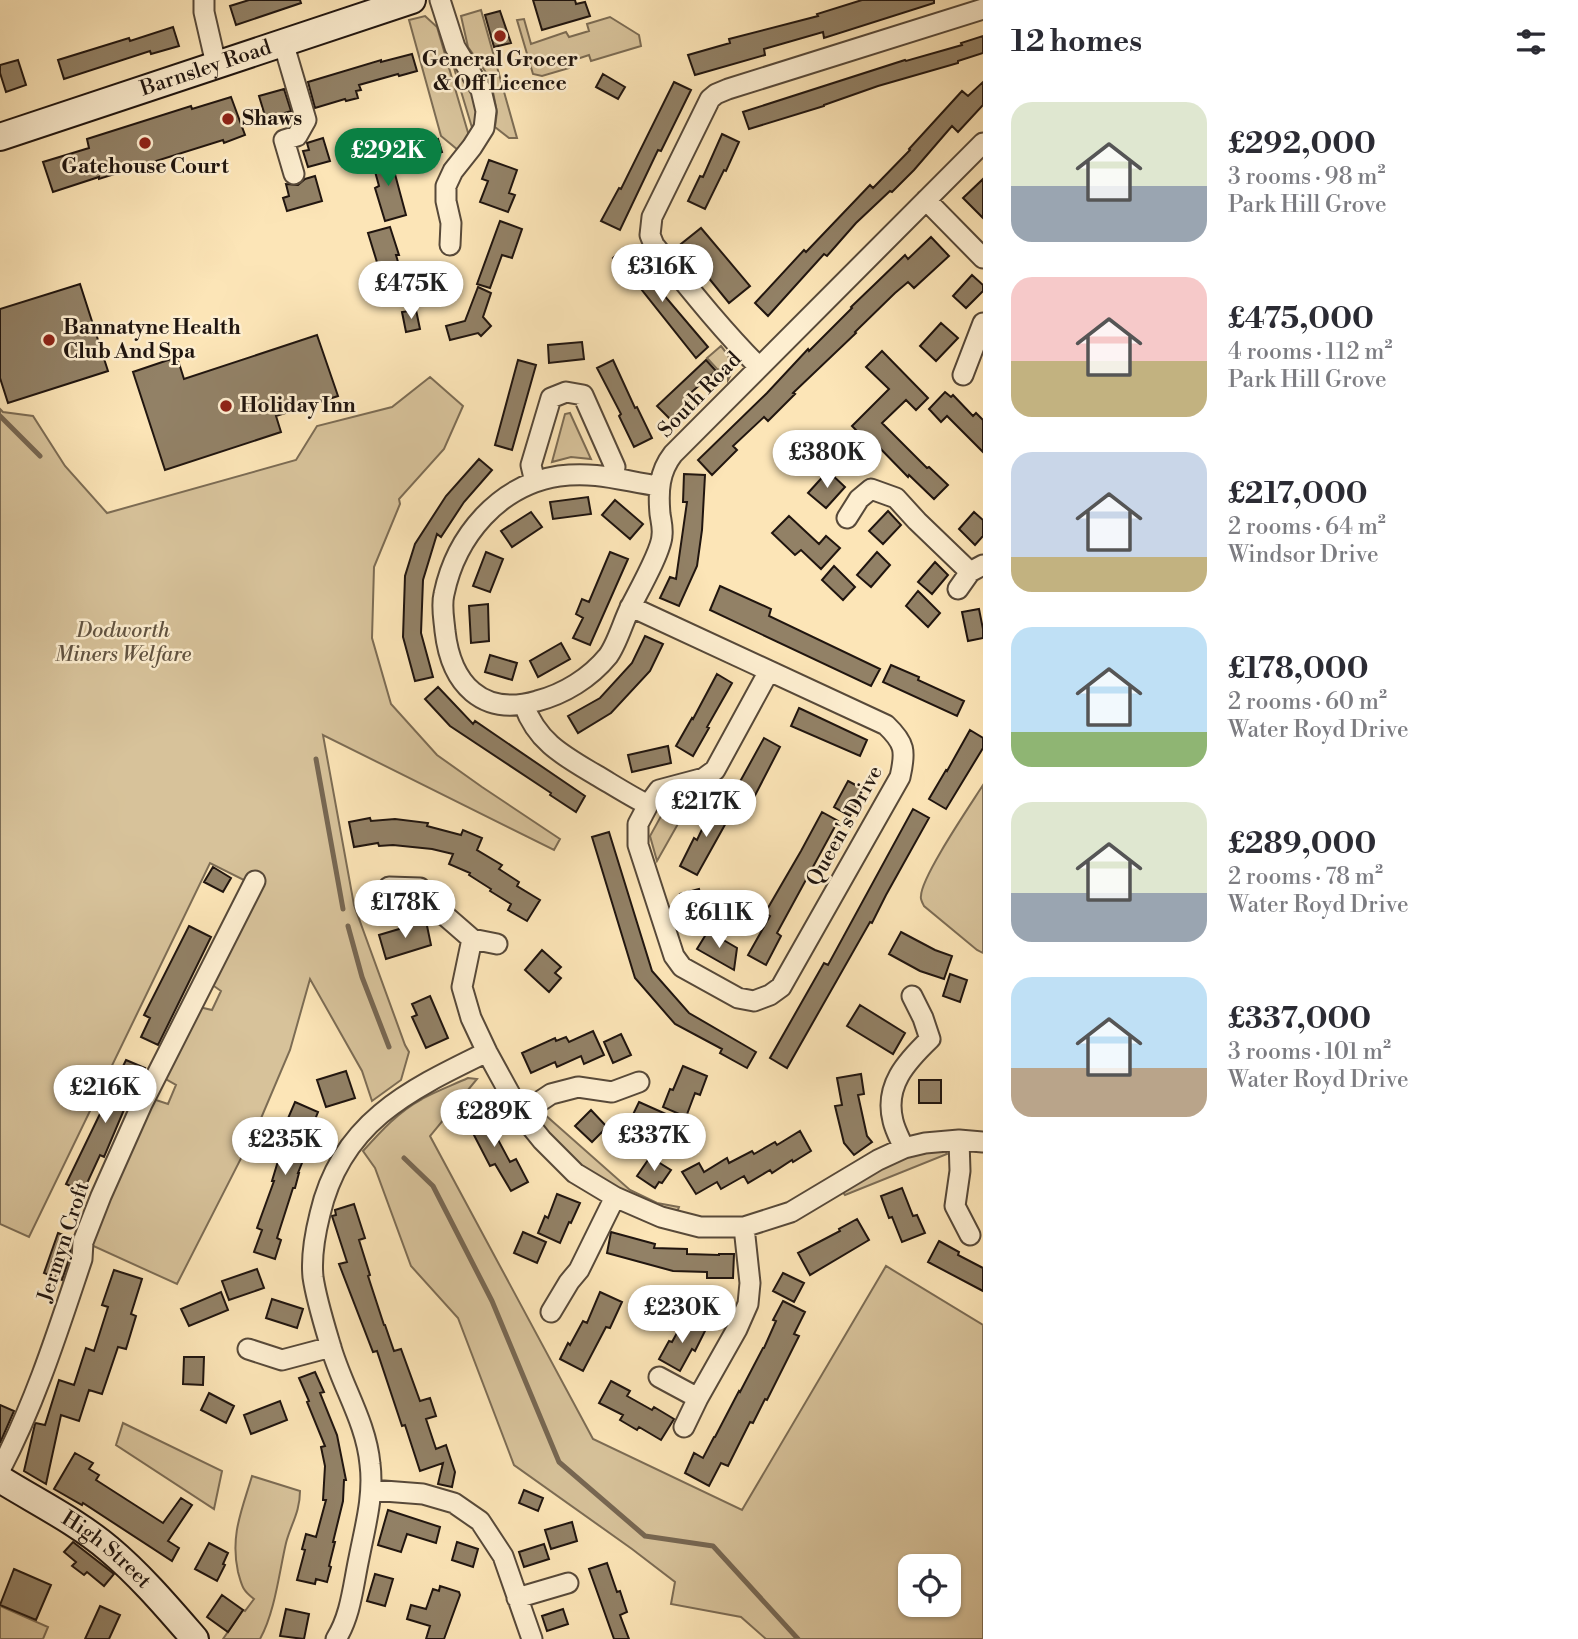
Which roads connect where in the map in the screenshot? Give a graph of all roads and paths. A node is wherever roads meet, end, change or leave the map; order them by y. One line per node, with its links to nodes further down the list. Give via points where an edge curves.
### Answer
1 (204, 0): 6 (street)
2 (412, 0): 5 (main road, Barnsley Road)
3 (440, 0): 11 (street, via 455,47 481,90 486,111 484,128 446,186)
4 (983, 9): 14 (street, via 728,89 710,99 652,217 650,236 697,299)
5 (283, 43): 6 (main road, Barnsley Road); 9 (street, via 306,120 297,136 284,140)
6 (216, 64): 7 (main road, Barnsley Road)
7 (0, 137)
8 (983, 143): 10 (street, South Road)
9 (294, 174)
10 (926, 200): 12 (street); 14 (street, South Road)
11 (450, 245)
12 (983, 258)
13 (983, 323): 15 (street)
14 (759, 367): 18 (street, South Road, via 673,454)
15 (962, 375)
16 (613, 477): 17 (street, via 585,474); 17 (street, via 615,467 583,395 566,392 551,398 531,466); 18 (street)
17 (535, 482): 24 (street, via 503,499 484,516 462,545 443,597 447,650 459,680 477,697 496,705)
18 (659, 486): 22 (street, South Road, via 663,537)
19 (847, 518): 20 (street, via 870,480)
20 (977, 569): 21 (street)
21 (958, 589)
22 (630, 607): 23 (street, Queen's Drive); 24 (street, South Road, via 609,655 586,678 552,697)
23 (769, 671): 25 (street, via 715,770 704,778 659,790); 25 (street, Queen's Drive, via 886,725 898,737 904,761 900,777 781,987 770,995 754,1001 738,998 682,967 674,956 638,845 638,824)
24 (523, 705): 25 (street, via 528,718 558,752)
25 (648, 805)
26 (255, 881): 46 (street, Jermyn Croft, via 142,1104 101,1196 44,1371)
27 (390, 887): 28 (street, via 420,888)
28 (472, 939): 29 (street); 31 (street, via 463,987)
29 (497, 943)
30 (912, 996): 36 (street, via 939,1040 899,1074 890,1100)
31 (487, 1052): 33 (street); 41 (street, via 397,1100 362,1130 338,1164 314,1238 313,1276)
32 (639, 1082): 33 (street, via 612,1092 578,1087 551,1094)
33 (521, 1114): 37 (street, via 575,1172)
34 (959, 1140): 35 (street); 36 (street); 39 (street, via 955,1206)
35 (983, 1142)
36 (904, 1147): 38 (street, via 791,1212)
37 (615, 1197): 38 (street, via 699,1227); 40 (street, via 579,1270 562,1279)
38 (744, 1227): 44 (street, via 748,1304)
39 (970, 1235)
40 (551, 1312)
41 (331, 1347): 42 (street, via 282,1360); 48 (street, via 363,1428)
42 (248, 1349)
43 (659, 1377): 44 (street)
44 (698, 1398): 45 (street)
45 (684, 1427)
46 (0, 1470)
47 (0, 1479): 51 (main road, High Street, via 110,1549)
48 (371, 1490): 50 (street, via 423,1493 454,1503 480,1521 503,1556); 52 (street, via 349,1608)
49 (568, 1583): 50 (street)
50 (517, 1598): 53 (street)
51 (195, 1639)
52 (336, 1639)
53 (532, 1639)

